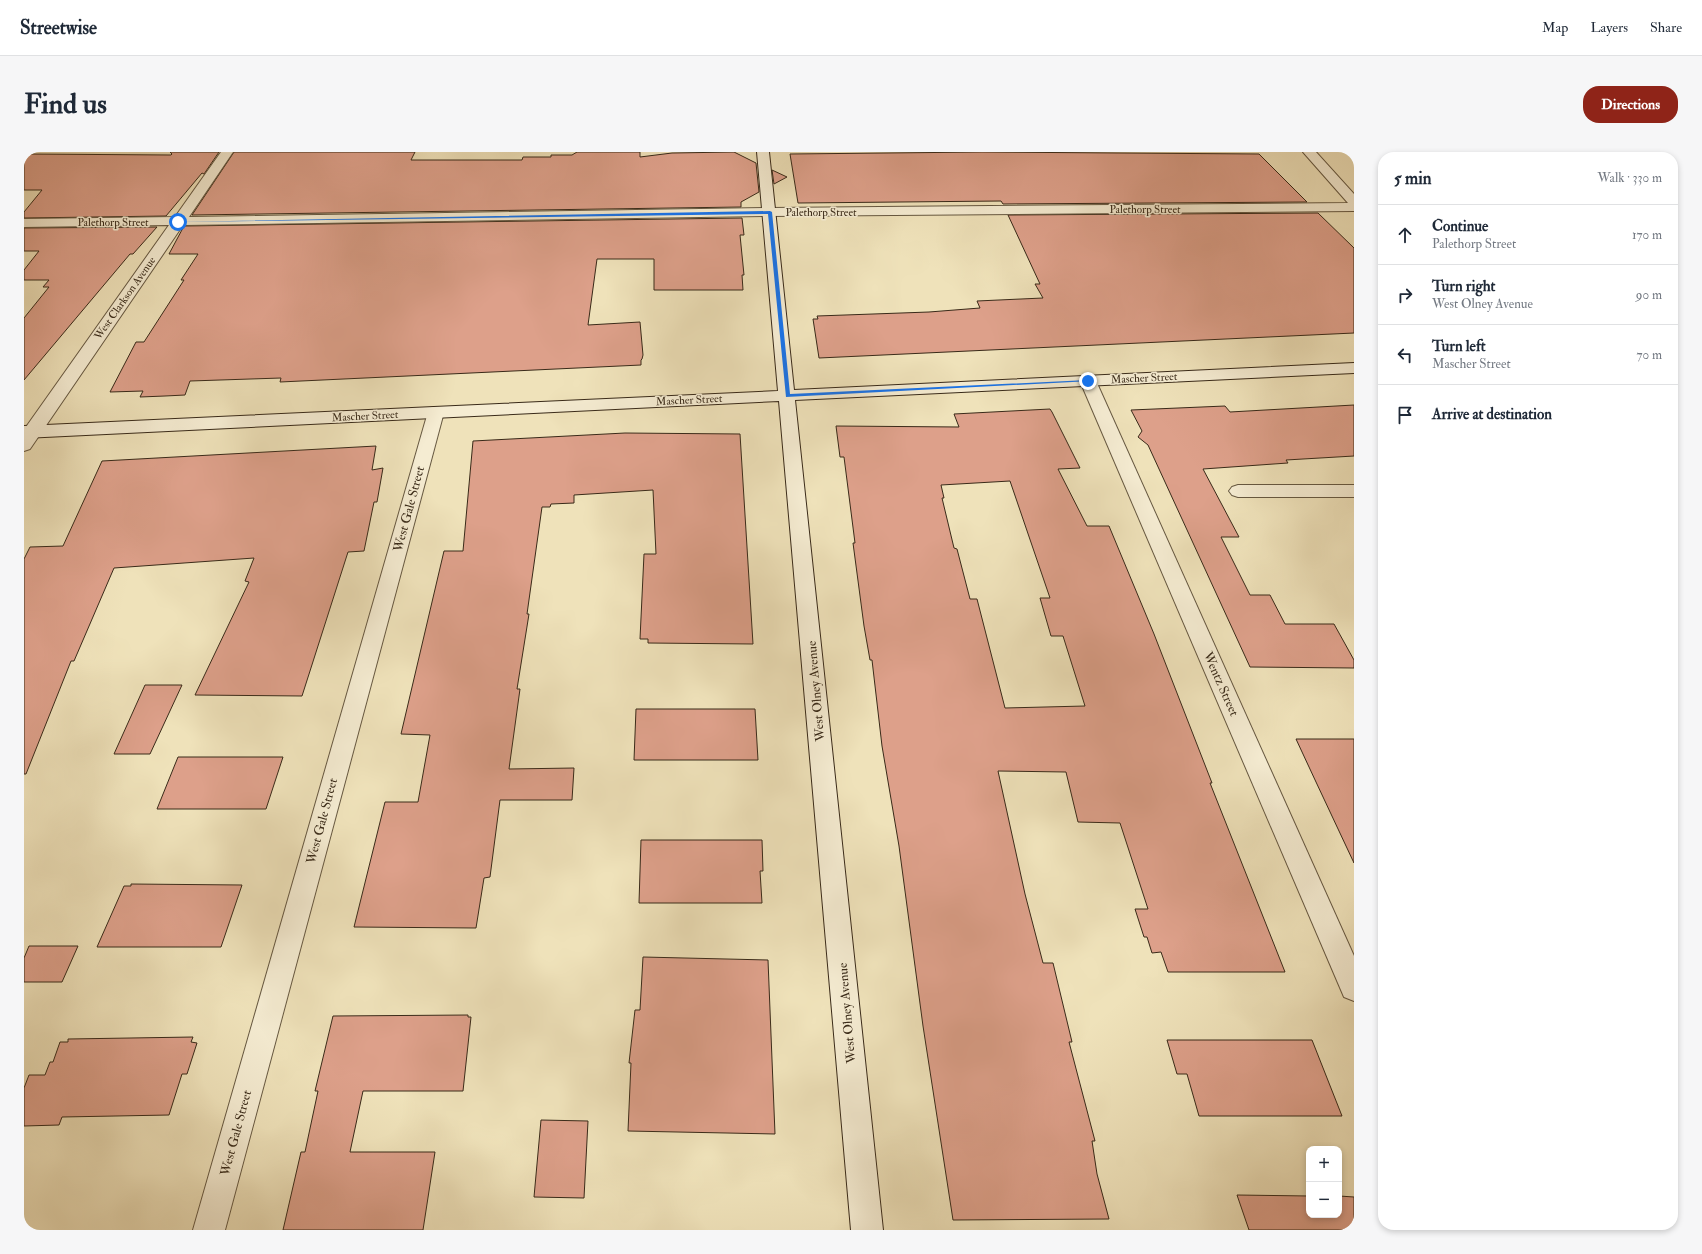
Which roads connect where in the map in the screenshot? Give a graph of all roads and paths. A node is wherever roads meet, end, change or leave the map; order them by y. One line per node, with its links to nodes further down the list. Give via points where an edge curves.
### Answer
1 (227, 152): 7 (street, West Clarkson Avenue)
2 (763, 152): 6 (street, West Olney Avenue)
3 (1309, 152): 4 (street)
4 (1354, 202)
5 (1354, 208): 6 (street, Palethorp Street)
6 (770, 212): 7 (street, Palethorp Street); 11 (street, West Olney Avenue)
7 (178, 222): 8 (street, Palethorp Street); 13 (street, West Clarkson Avenue)
8 (24, 223)
9 (1354, 368): 10 (street, Mascher Street)
10 (1088, 381): 11 (street, Mascher Street); 16 (street, Wentz Street)
11 (788, 396): 12 (street, Mascher Street); 18 (street, West Olney Avenue)
12 (436, 412): 13 (street, Mascher Street); 17 (street, West Gale Street)
13 (27, 436)
14 (1238, 491): 15 (street)
15 (1354, 491)
16 (1354, 987)
17 (209, 1230)
18 (867, 1230)

